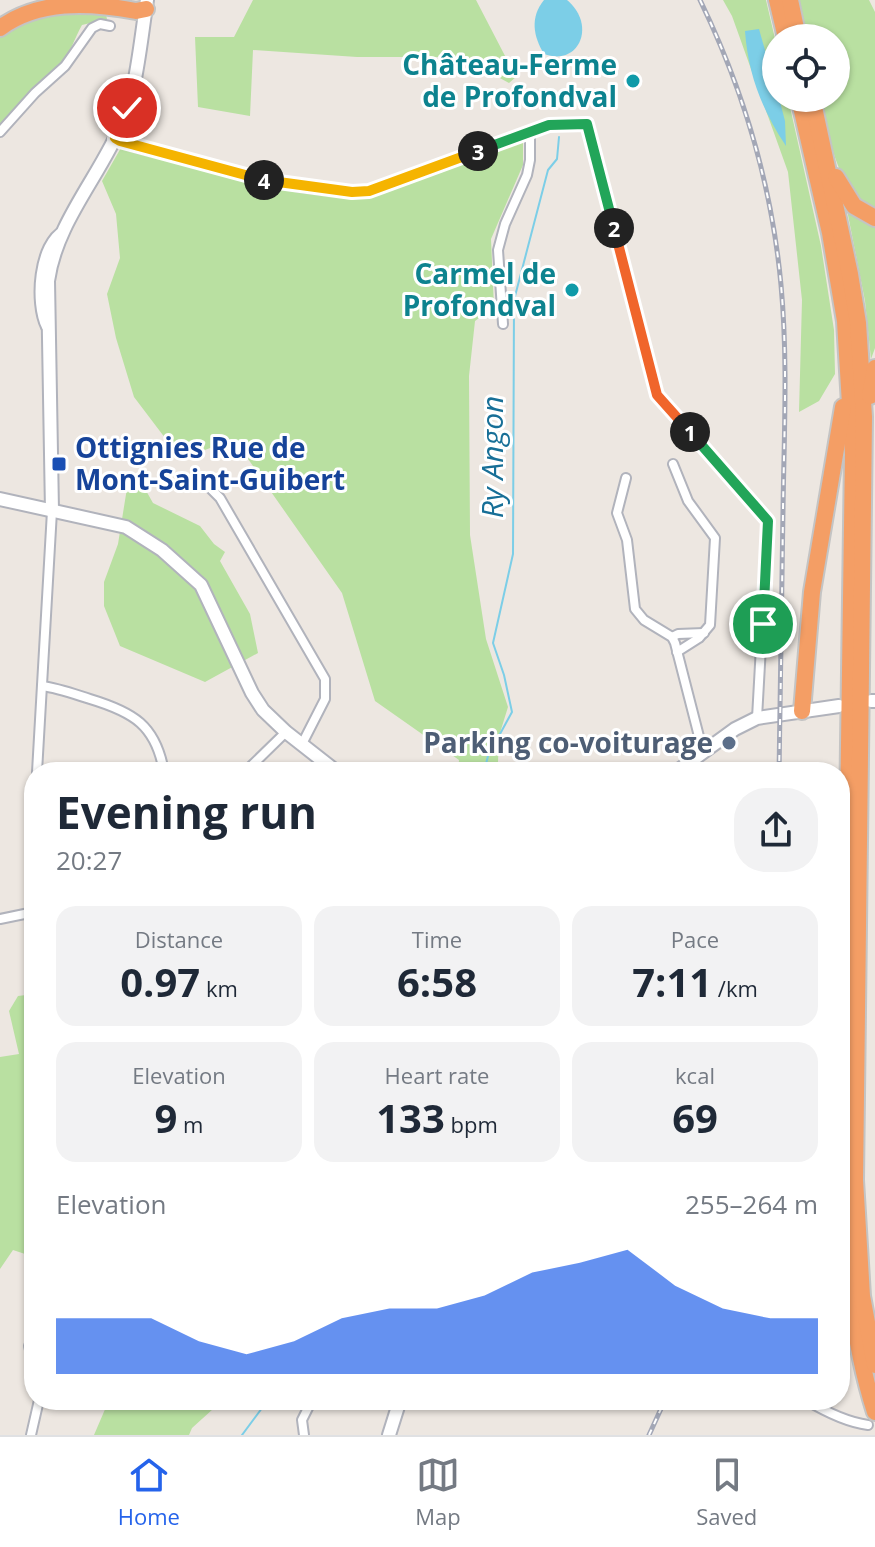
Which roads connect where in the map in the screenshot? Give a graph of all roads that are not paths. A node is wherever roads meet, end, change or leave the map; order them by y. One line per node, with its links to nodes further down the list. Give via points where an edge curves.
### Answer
1 (113, 0): 4 (highway)
2 (777, 0): 5 (highway)
3 (790, 0): 6 (highway)
4 (140, 4): 8 (highway, via 59,0 29,7); 13 (street, via 133,78)
5 (783, 24)
6 (795, 24)
7 (110, 26): 11 (street, via 92,28 65,66)
8 (0, 28)
9 (802, 112): 17 (highway, via 835,260)
10 (815, 112): 14 (highway)
11 (0, 132)
12 (530, 134): 13 (street, via 369,191 352,192 249,177); 16 (street, via 527,175 498,250); 35 (street, via 558,123 587,124 657,395 768,521)
13 (115, 138): 24 (street, via 50,263)
14 (828, 165): 15 (highway, via 854,206); 19 (highway, via 858,323)
15 (875, 218)
16 (503, 324)
17 (849, 366): 34 (highway, via 812,592); 44 (highway, via 853,454)
18 (875, 368): 19 (highway)
19 (864, 417): 25 (highway)
20 (673, 464): 26 (street, via 688,501 715,538 710,625)
21 (626, 478): 27 (street, via 617,513 627,540 635,609)
22 (203, 481): 37 (street, via 220,498 325,679 325,699)
23 (0, 499): 24 (street)
24 (52, 511): 31 (street); 36 (street, via 126,527 201,585 252,693)
25 (861, 616): 28 (highway); 32 (highway)
26 (704, 633): 27 (street); 29 (street)
27 (672, 637): 29 (street)
28 (875, 640)
29 (677, 652): 38 (street)
30 (875, 664): 32 (highway)
31 (42, 686): 39 (street); 40 (street, via 135,717 156,741)
32 (869, 697): 48 (highway, via 855,1180 862,1296)
33 (839, 706): 34 (street)
34 (802, 711): 35 (street)
35 (757, 718): 38 (street)
36 (286, 732): 37 (street); 41 (street)
37 (302, 744): 42 (street)
38 (703, 752): 43 (street)
39 (38, 762)
40 (161, 762)
41 (255, 762)
42 (324, 762)
43 (690, 762)
44 (849, 762)
45 (24, 914): 46 (street)
46 (0, 919)
47 (850, 1283): 53 (highway)
48 (875, 1365)
49 (37, 1410): 54 (street)
50 (306, 1410): 55 (street)
51 (397, 1410): 56 (street)
52 (825, 1410): 53 (street, via 855,1423)
53 (872, 1418)
54 (31, 1435)
55 (304, 1435)
56 (389, 1435)

